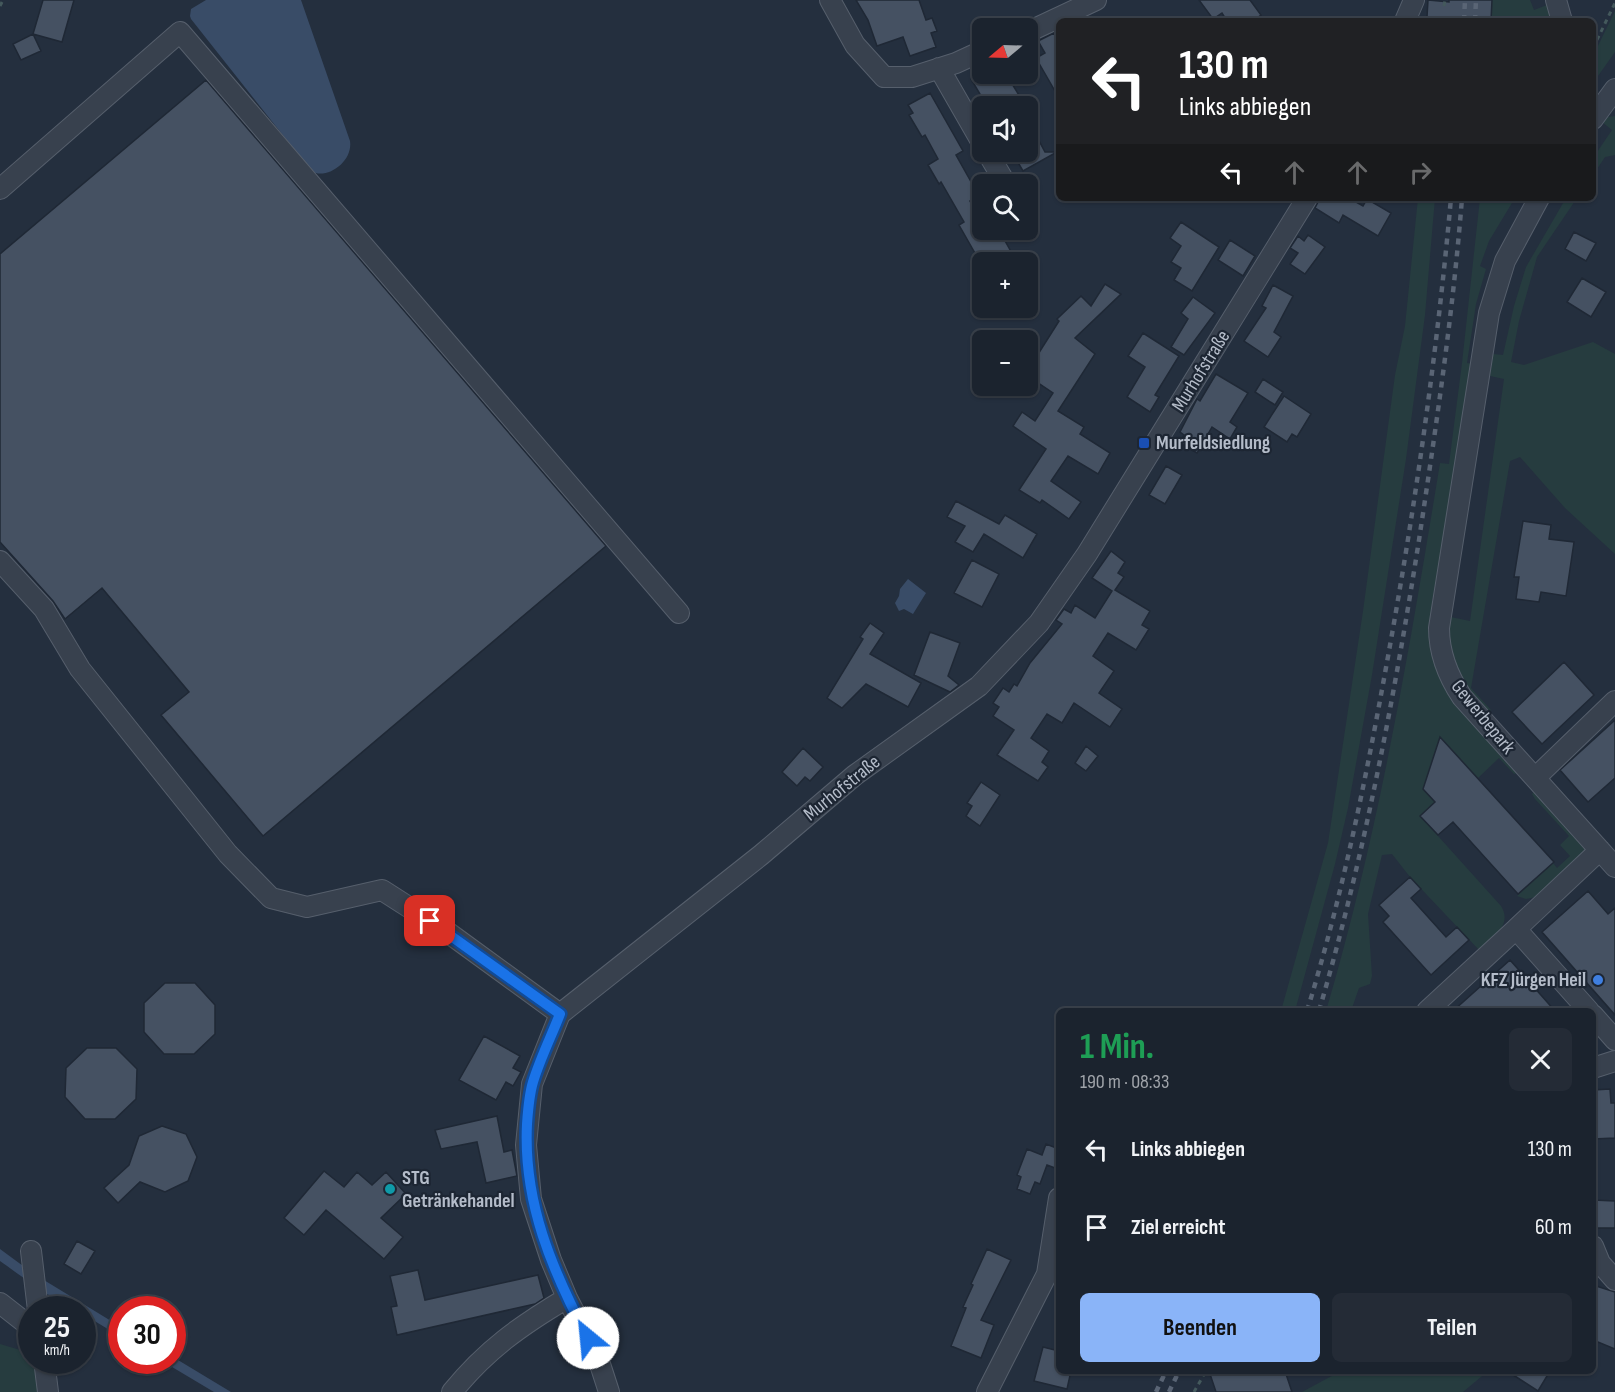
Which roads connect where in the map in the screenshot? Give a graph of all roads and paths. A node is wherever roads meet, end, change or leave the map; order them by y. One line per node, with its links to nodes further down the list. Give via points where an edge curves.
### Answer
1 (3, 0): 8 (path)
2 (830, 0): 17 (street, via 855,45 884,77 912,77)
3 (1096, 0): 10 (street)
4 (1414, 0): 11 (street)
5 (1444, 0): 9 (path)
6 (1556, 0): 12 (street)
7 (1615, 3): 15 (path)
8 (0, 6)
9 (1444, 6)
10 (1058, 18)
11 (1406, 18)
12 (1561, 18)
13 (1056, 19): 14 (street)
14 (1038, 27)
15 (1596, 42)
16 (972, 55): 17 (street)
17 (939, 68): 20 (street)
18 (1615, 89): 19 (street)
19 (1596, 115)
20 (972, 126)
21 (0, 189): 25 (street, via 180,32)
22 (1305, 201): 33 (street, Murhofstraße, via 1087,554 1039,623 979,686 855,775)
23 (1537, 201): 27 (street, Gewerbepark, via 1510,248 1489,313 1439,628 1441,651 1462,697)
24 (0, 561): 33 (street, via 44,609 80,669 228,854 271,898 308,907 382,890)
25 (679, 613)
26 (1615, 701): 27 (street)
27 (1535, 778): 28 (street, Gewerbepark)
28 (1600, 850): 29 (street, Gewerbepark); 30 (street)
29 (1615, 867)
30 (1516, 929): 31 (street); 32 (street)
31 (1430, 1008)
32 (1586, 1008)
33 (560, 1014): 43 (street, Murhofstraße, via 532,1084 526,1145 531,1199)
34 (1596, 1018): 35 (street)
35 (1615, 1040)
36 (1615, 1061): 37 (street)
37 (1596, 1067)
38 (1056, 1217): 51 (street, via 1047,1274)
39 (31, 1251): 42 (street)
40 (1596, 1253): 41 (street)
41 (1615, 1280)
42 (36, 1296)
43 (567, 1298): 49 (street, via 525,1323 474,1365); 50 (street, Murhofstraße, via 598,1358)
44 (0, 1303): 45 (street)
45 (18, 1317)
46 (46, 1374): 48 (street)
47 (1204, 1374): 52 (path)
48 (48, 1392)
49 (452, 1392)
50 (609, 1392)
51 (987, 1392)
52 (1194, 1392)

